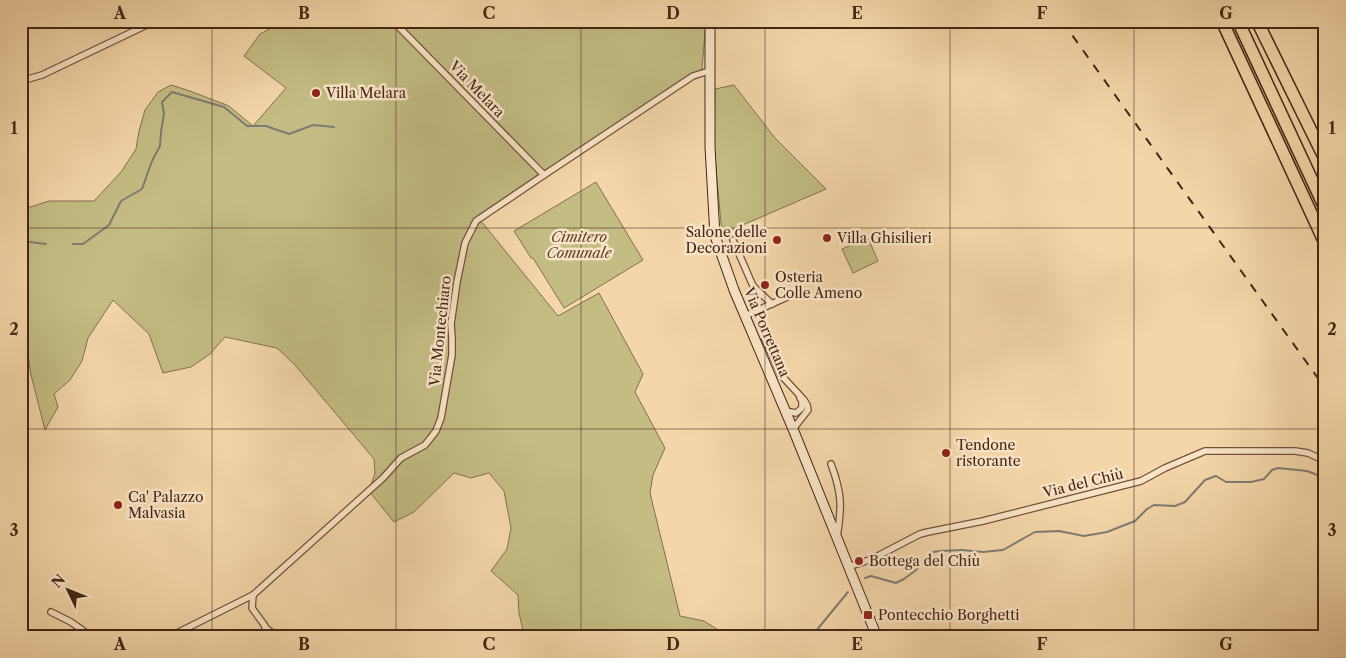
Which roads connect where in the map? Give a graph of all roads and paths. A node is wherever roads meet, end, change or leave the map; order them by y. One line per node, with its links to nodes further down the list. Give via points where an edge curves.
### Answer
1 (155, 21): 9 (street, via 42,75)
2 (393, 21): 11 (street, Via Melara)
3 (723, 21): 7 (street)
4 (1222, 21): 14 (highway)
5 (1238, 21): 12 (highway)
6 (1257, 21): 10 (highway)
7 (710, 22): 8 (main road, Via Porrettana)
8 (709, 71): 11 (street, Via Montechiaro, via 693,76); 17 (main road, Via Porrettana, via 715,236)
9 (21, 81)
10 (1325, 159)
11 (544, 175): 26 (street, Via Montechiaro, via 476,221 465,243 451,324 452,355 436,430 425,445 401,458)
12 (1325, 208)
13 (733, 240): 16 (street, via 753,286)
14 (1325, 243)
15 (796, 293): 16 (street)
16 (772, 304): 17 (street)
17 (745, 316): 20 (main road, Via Porrettana)
18 (768, 333): 19 (street, via 765,339 781,375)
19 (797, 392): 20 (street, via 802,408); 21 (street, via 808,410)
20 (790, 415): 21 (main road, Via Porrettana)
21 (793, 429): 24 (main road, Via Porrettana)
22 (1325, 461): 25 (street, Via del Chiù, via 1295,451 1205,451 1141,481 983,522 928,532)
23 (831, 464): 24 (street, via 841,505)
24 (837, 539): 25 (main road, Via Porrettana)
25 (848, 567): 33 (main road, Via Porrettana)
26 (253, 595): 28 (street, via 252,608); 31 (street, Via Montechiaro)
27 (52, 612): 30 (street)
28 (265, 627): 29 (street); 32 (street)
29 (268, 636)
30 (92, 637)
31 (169, 637)
32 (277, 637)
33 (877, 637)

